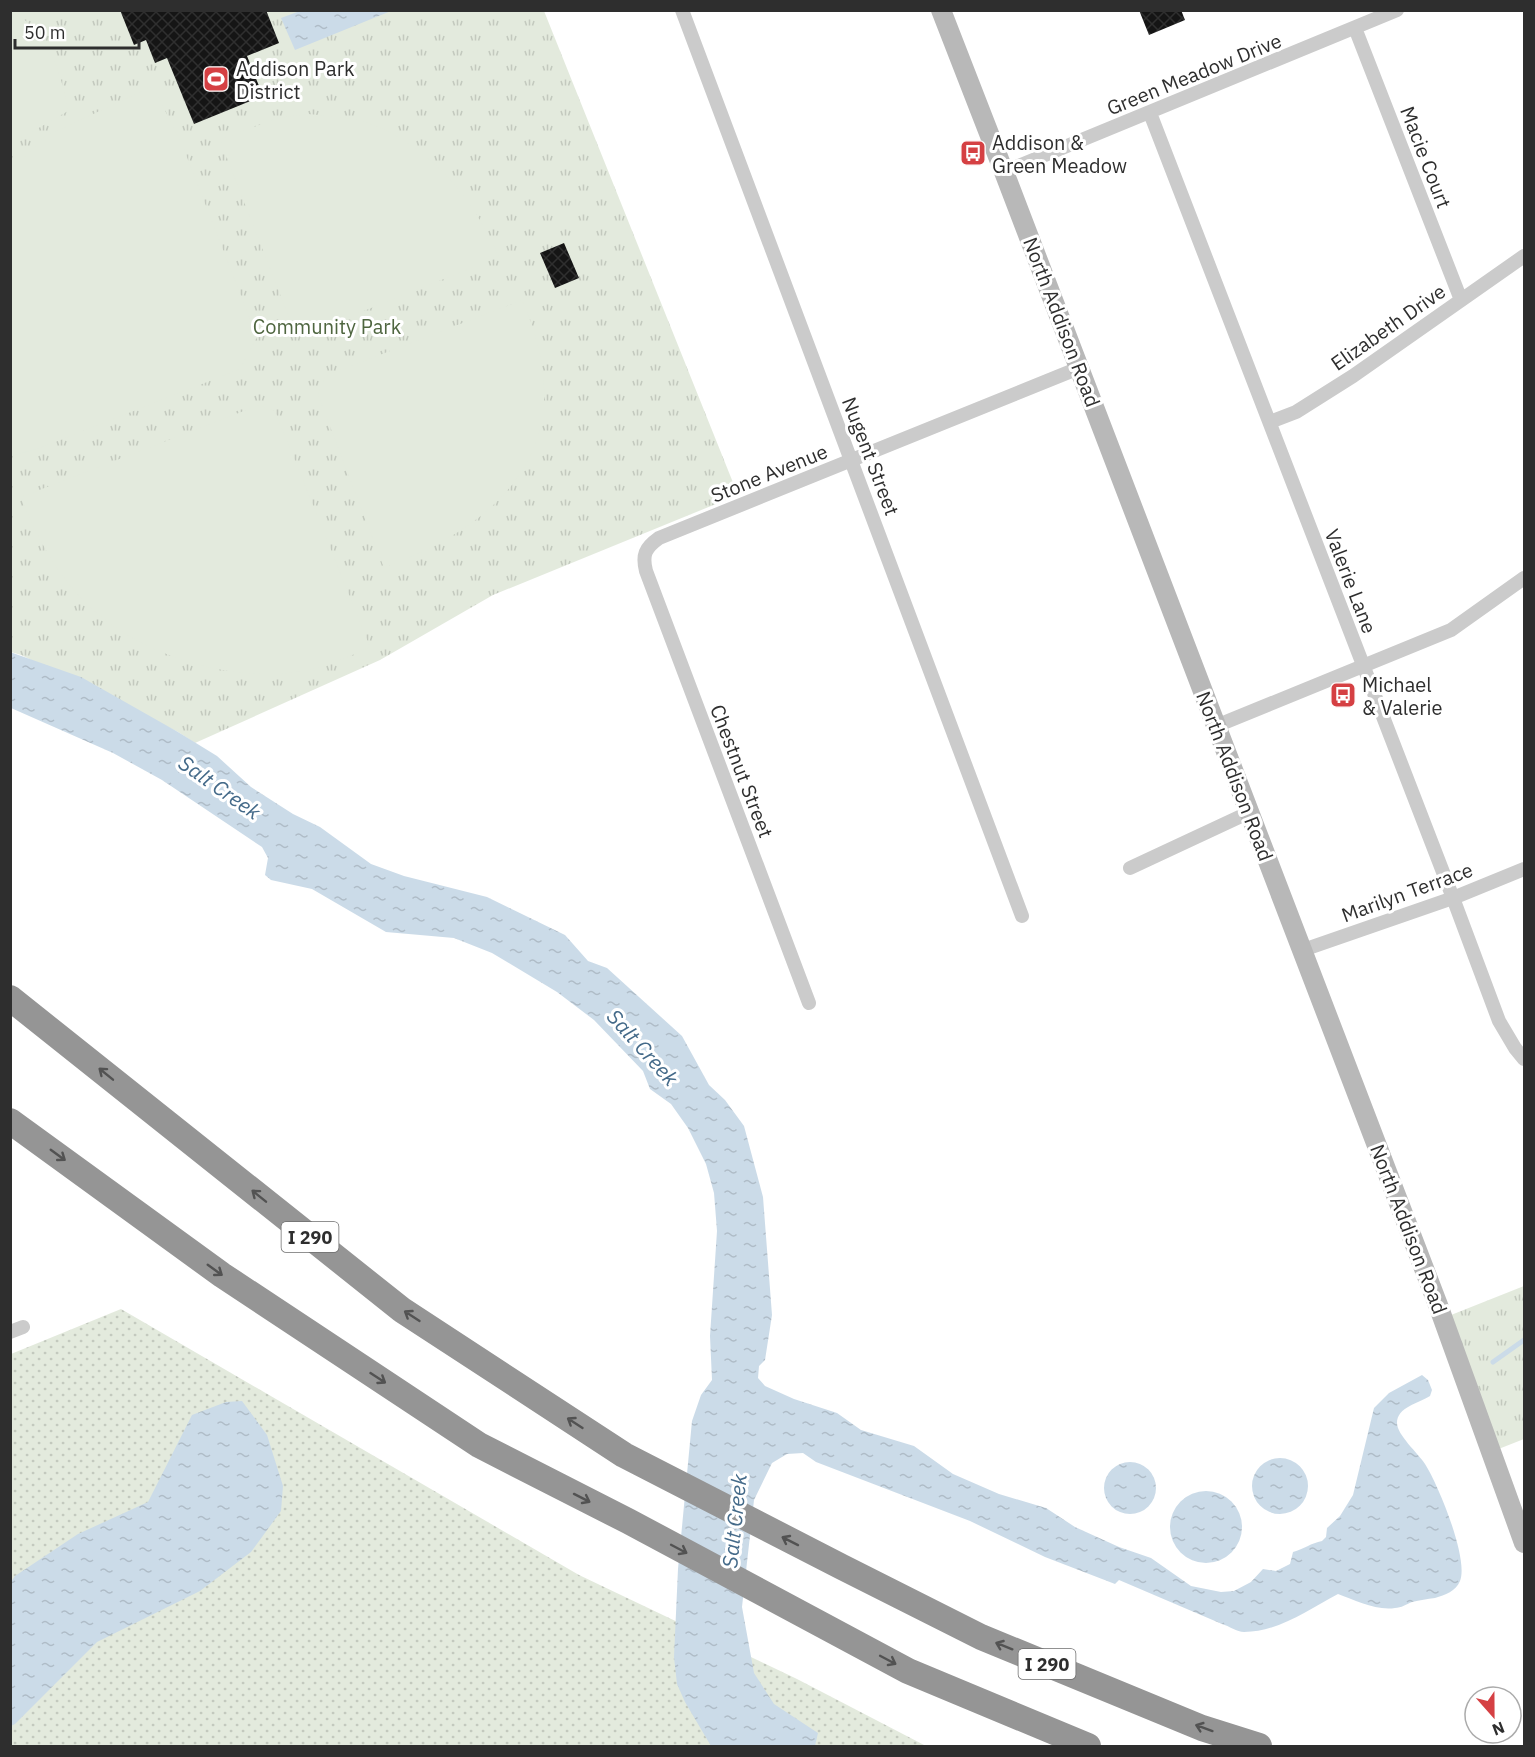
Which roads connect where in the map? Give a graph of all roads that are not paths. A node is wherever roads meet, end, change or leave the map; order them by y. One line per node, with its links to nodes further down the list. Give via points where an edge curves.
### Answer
1 (682, 10): 11 (street, Nugent Street)
2 (941, 10): 6 (street, North Addison Road)
3 (1397, 10): 4 (street, Green Meadow Drive)
4 (1355, 28): 5 (street, Green Meadow Drive); 8 (street, Macie Court)
5 (1150, 113): 6 (street, Green Meadow Drive); 10 (street, Valerie Lane)
6 (1005, 172): 9 (street, North Addison Road)
7 (1524, 256): 8 (street, Elizabeth Drive)
8 (1461, 300): 10 (street, Elizabeth Drive, via 1353,376)
9 (1079, 368): 11 (street, Stone Avenue); 15 (street, North Addison Road)
10 (1270, 422): 14 (street, Valerie Lane)
11 (852, 460): 12 (street, Stone Avenue, via 659,538); 20 (street, Nugent Street)
12 (644, 552): 23 (street, Chestnut Street, via 646,572)
13 (1524, 578): 14 (street, via 1451,630)
14 (1364, 667): 15 (street); 19 (street, Valerie Lane)
15 (1216, 726): 16 (street, North Addison Road)
16 (1250, 812): 17 (street); 21 (street, North Addison Road)
17 (1130, 868)
18 (1524, 869): 19 (street, Marilyn Terrace)
19 (1453, 898): 21 (street, Marilyn Terrace); 24 (street, Valerie Lane, via 1499,1021)
20 (1022, 916)
21 (1303, 950): 26 (street, North Addison Road)
22 (10, 999): 28 (highway, I 290, one-way to 22, via 1202,1728 981,1637 624,1455 402,1310)
23 (809, 1003)
24 (1524, 1059)
25 (10, 1121): 27 (highway, one-way to 27, via 222,1275 479,1445 908,1671)
26 (1524, 1543)
27 (1088, 1746)
28 (1259, 1746)

